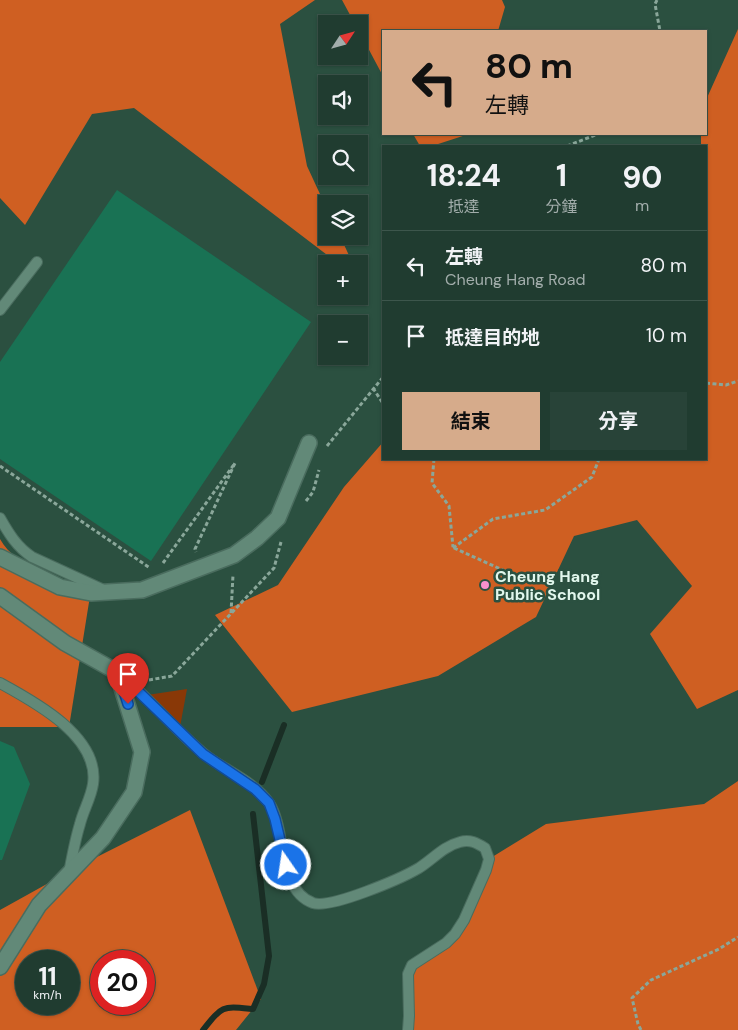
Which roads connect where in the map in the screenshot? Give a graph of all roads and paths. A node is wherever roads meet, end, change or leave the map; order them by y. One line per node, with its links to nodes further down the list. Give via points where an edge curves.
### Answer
1 (657, 0): 2 (path)
2 (660, 30)
3 (595, 135): 4 (path)
4 (569, 145)
5 (37, 262): 6 (lane)
6 (0, 310)
7 (738, 381): 8 (path, via 726,385)
8 (707, 383)
9 (373, 388): 10 (path)
10 (382, 401)
11 (309, 443): 17 (street, via 278,518)
12 (434, 460): 16 (path, via 432,484 449,506)
13 (599, 460): 16 (path, via 592,477 546,510 493,519)
14 (0, 466): 21 (path)
15 (0, 518): 23 (lane, via 12,539 32,557)
16 (453, 548): 22 (path)
17 (234, 555): 20 (street); 25 (path)
18 (0, 558): 23 (street, via 60,588 91,593)
19 (162, 564): 20 (path, via 235,463 195,549)
20 (202, 567): 23 (street, via 142,590)
21 (157, 572)
22 (527, 582)
23 (110, 592)
24 (0, 596): 26 (street, via 66,643)
25 (231, 613)
26 (118, 672): 28 (street, via 142,752 134,792 104,838); 31 (lane, via 203,754 255,789 269,803 292,883 302,898 315,904 329,904 400,878 462,841 474,841 485,848 486,870 464,920 446,943 412,966 408,974)
27 (0, 683): 28 (lane, via 61,722 81,742 92,764 93,784)
28 (68, 874): 30 (street, via 39,905)
29 (738, 937): 32 (path, via 652,980 632,998)
30 (0, 967)
31 (408, 1030)
32 (641, 1030)

